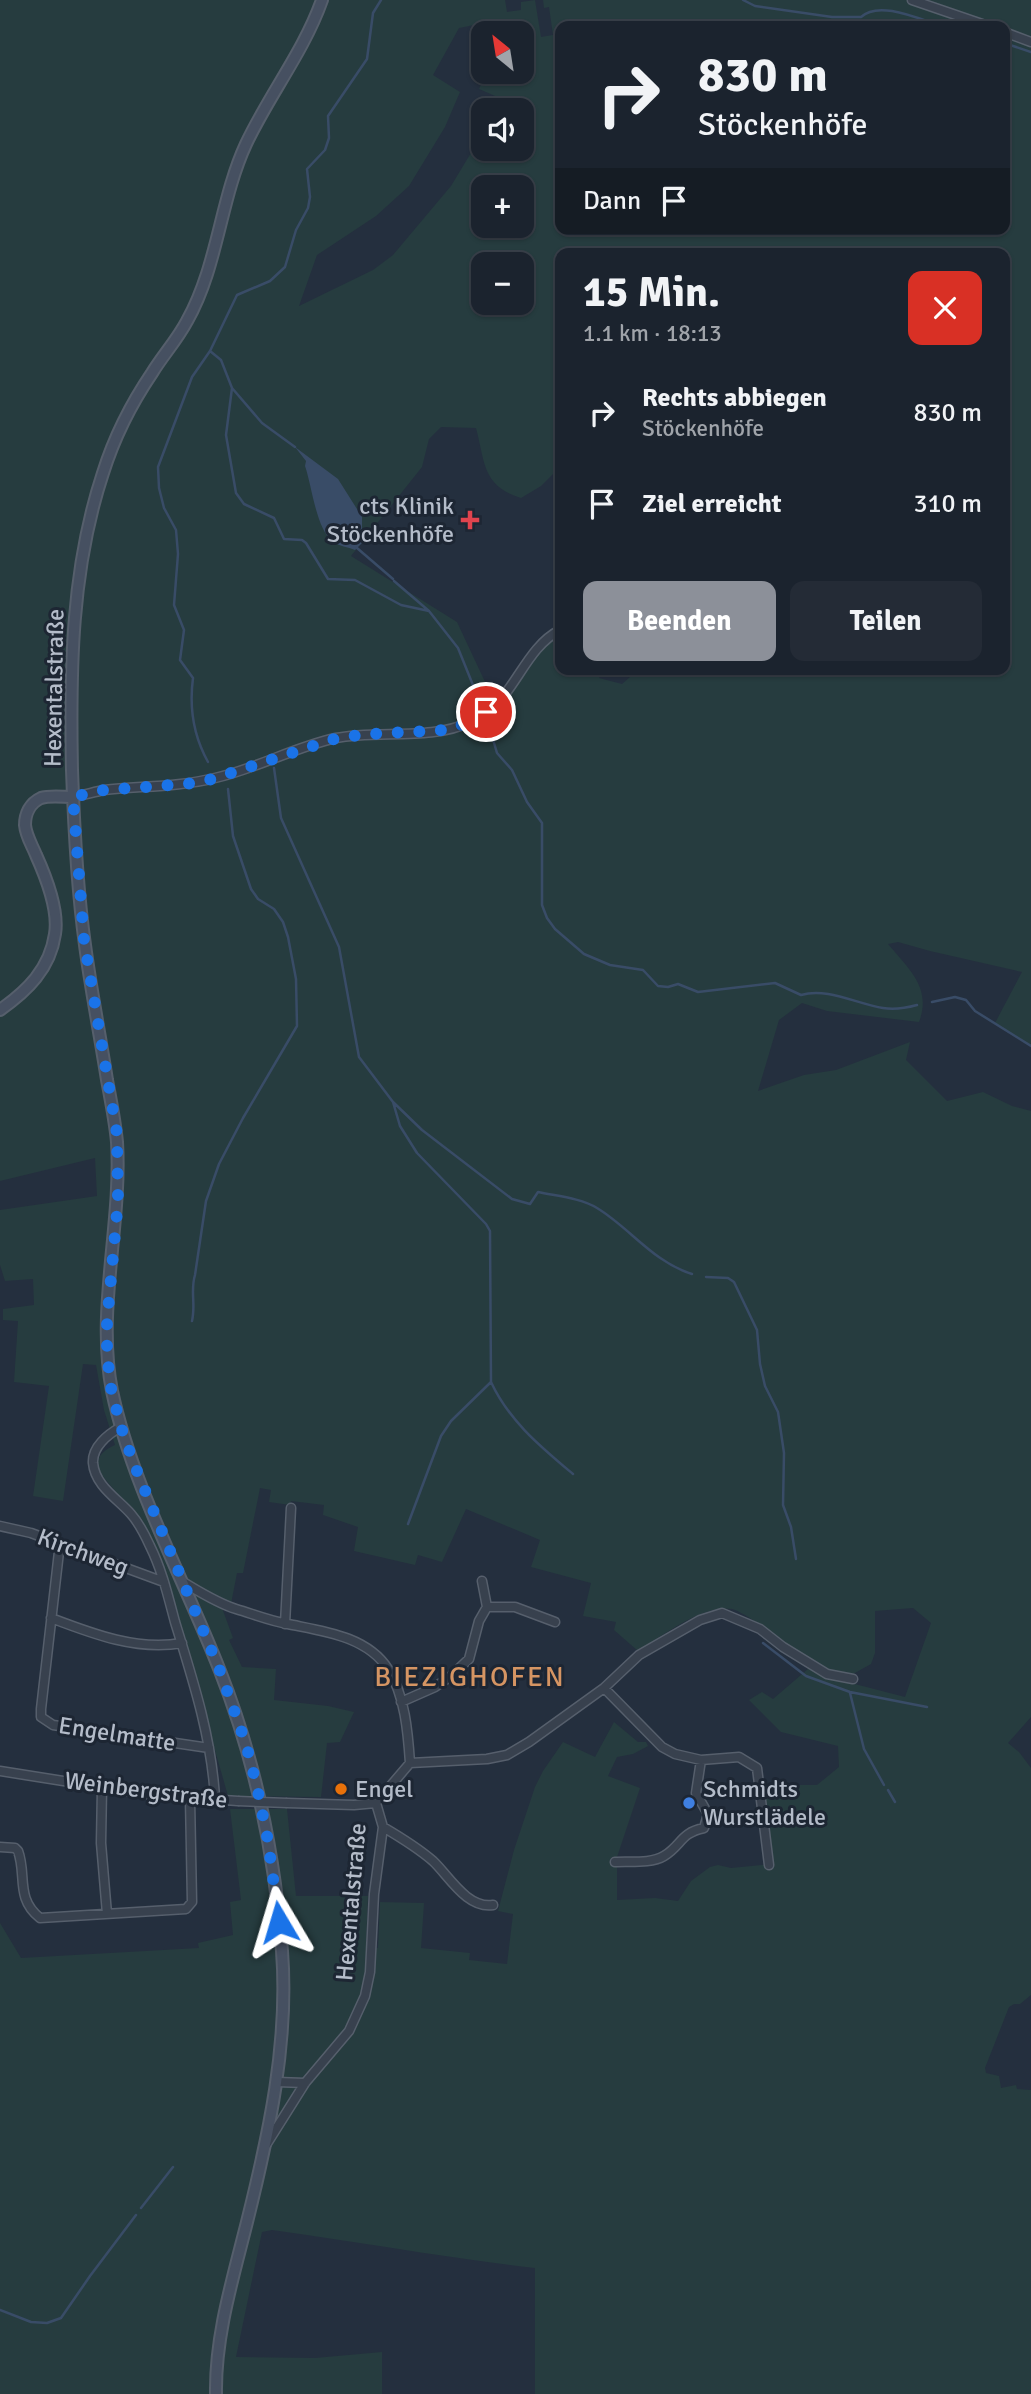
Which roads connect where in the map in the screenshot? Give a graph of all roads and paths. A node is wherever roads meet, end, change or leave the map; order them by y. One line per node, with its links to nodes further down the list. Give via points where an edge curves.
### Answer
1 (322, 0): 7 (main road, Hexentalstraße, via 247,143 201,295 136,397 105,465 87,526 77,593)
2 (912, 0): 3 (street)
3 (973, 21)
4 (1010, 34): 5 (street)
5 (1031, 42)
6 (555, 633): 7 (street, via 534,652 499,701 464,724 446,730 337,738 213,779)
7 (73, 797): 8 (main road, via 41,798 27,810 28,838 51,900 55,933 36,980); 9 (main road, Hexentalstraße, via 84,940 117,1134 118,1201 107,1354)
8 (0, 1010)
9 (121, 1427): 14 (main road, Hexentalstraße); 15 (street, via 98,1448 93,1461 96,1475 141,1529)
10 (291, 1508): 19 (street)
11 (0, 1526): 12 (street, Kirchweg)
12 (60, 1543): 15 (street, Kirchweg); 17 (street, Engelmatte)
13 (482, 1581): 16 (street)
14 (183, 1582): 19 (street, via 225,1605); 38 (main road, Hexentalstraße, via 238,1721 268,1841 284,1999)
15 (164, 1583): 20 (street)
16 (487, 1606): 18 (street, via 515,1607); 23 (street, via 469,1659 435,1687)
17 (51, 1618): 20 (street, via 97,1636 163,1646); 24 (street, Engelmatte, via 41,1709 44,1720)
18 (555, 1622)
19 (285, 1624): 23 (street, via 366,1648 388,1669)
20 (182, 1643): 24 (street)
21 (853, 1679): 22 (street, via 827,1674 760,1629 722,1613 699,1620 639,1655)
22 (604, 1688): 25 (street, via 662,1747); 26 (street, via 507,1755)
23 (401, 1702): 26 (street)
24 (209, 1748): 30 (street)
25 (701, 1760): 34 (street, via 696,1793 708,1814 704,1828 688,1832 664,1857); 35 (street, via 739,1757 757,1768)
26 (410, 1763): 31 (street, Hexentalstraße)
27 (0, 1771): 28 (street, Weinbergstraße)
28 (102, 1788): 29 (street, Weinbergstraße); 37 (street)
29 (190, 1798): 30 (street, Weinbergstraße); 37 (street, via 190,1906)
30 (215, 1799): 31 (street, Weinbergstraße, bridge)
31 (376, 1803): 32 (street, Hexentalstraße)
32 (383, 1826): 36 (street, via 432,1861 464,1894); 39 (street, Hexentalstraße, via 365,1996 349,2031)
33 (0, 1847): 37 (street, via 18,1851 23,1892 40,1918)
34 (615, 1862)
35 (769, 1865)
36 (493, 1905)
37 (107, 1914)
38 (276, 2082): 39 (street); 40 (main road, Hexentalstraße)
39 (305, 2083): 40 (street, Hexentalstraße)
40 (265, 2147): 41 (main road, Hexentalstraße, via 220,2336)
41 (216, 2394)

